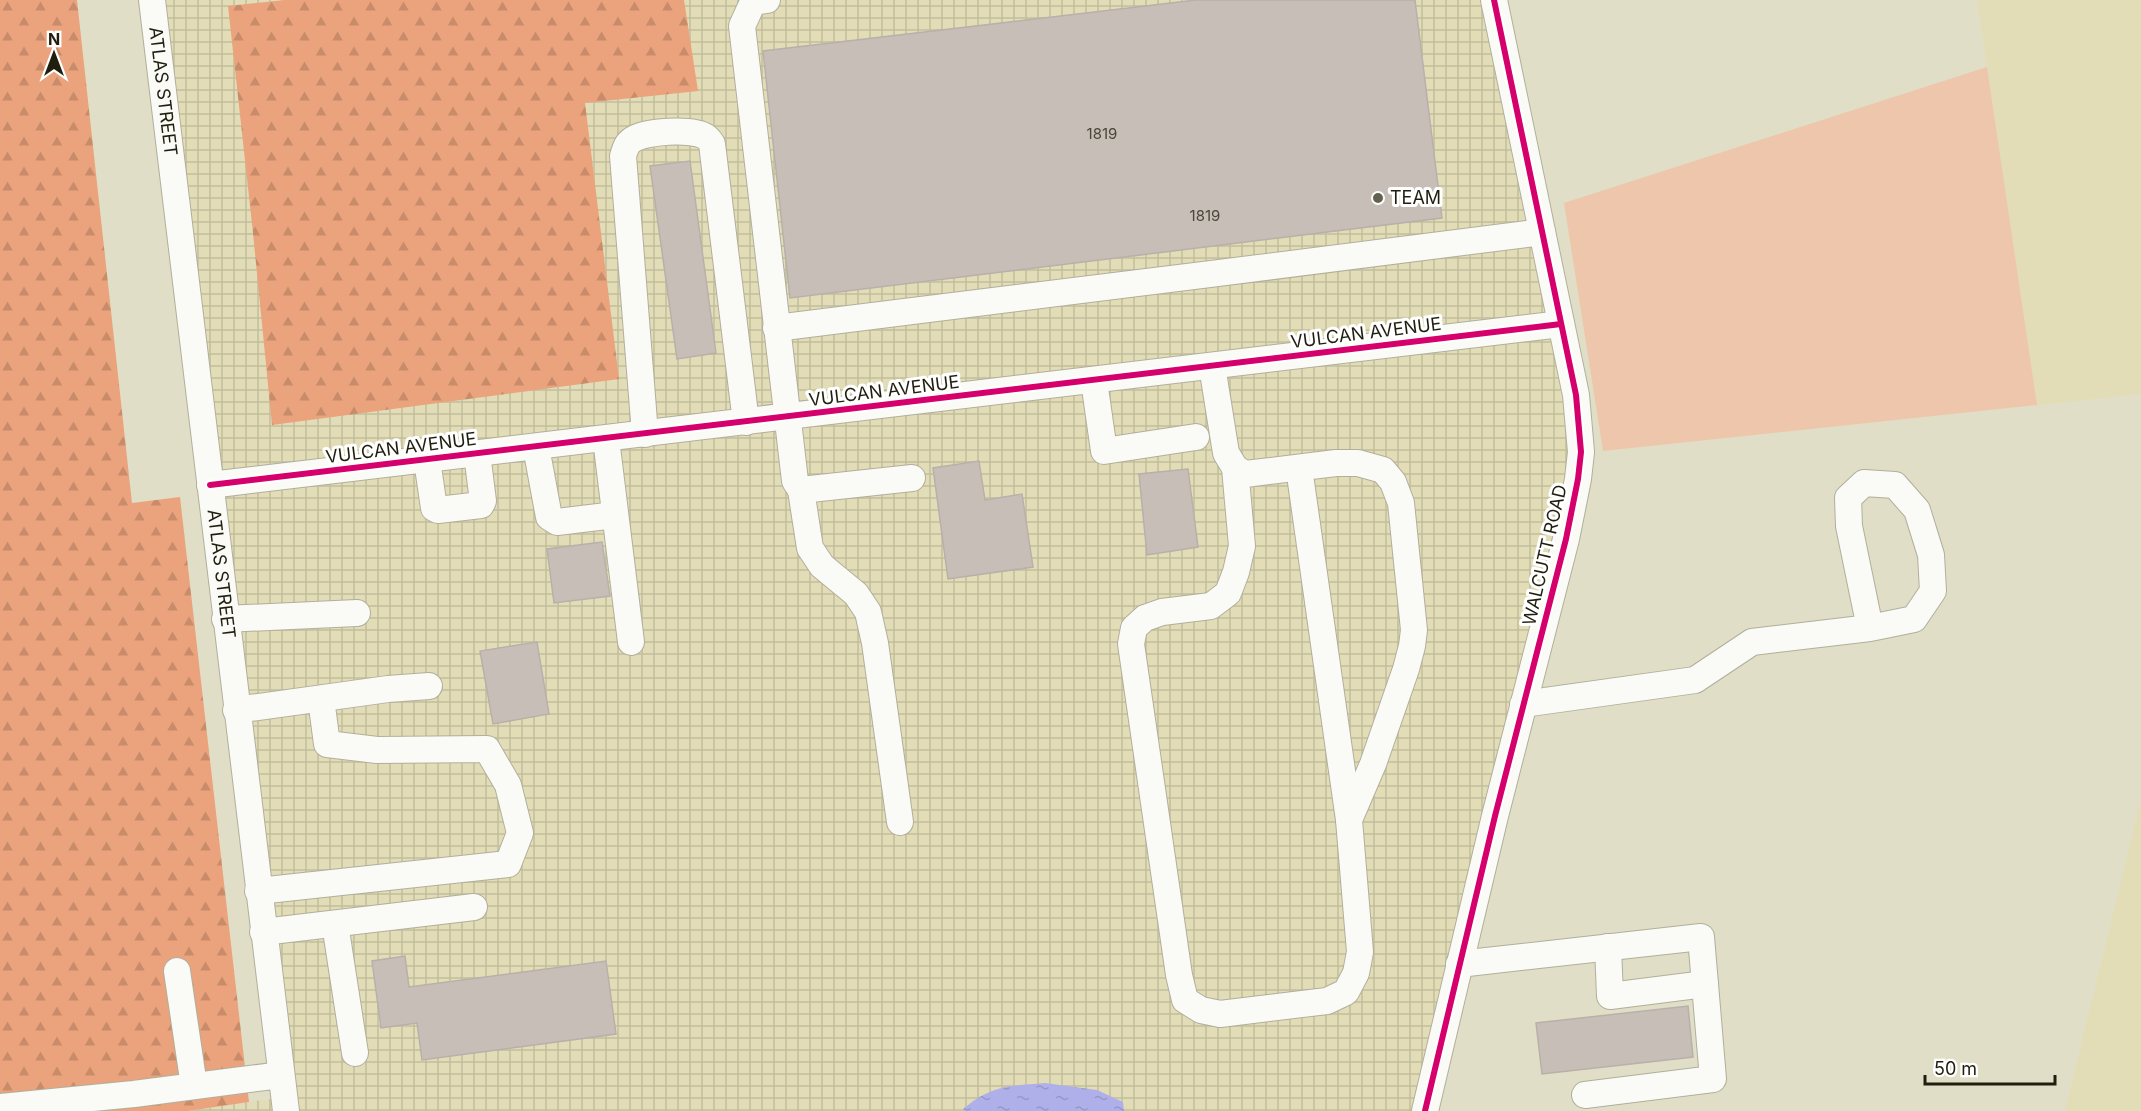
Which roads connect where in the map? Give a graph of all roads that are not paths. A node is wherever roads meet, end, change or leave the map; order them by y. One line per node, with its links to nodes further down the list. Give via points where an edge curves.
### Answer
1 (152, 0): 20 (street, ATLAS STREET)
2 (767, 0): 6 (street, via 753,2 742,26)
3 (1494, 0): 4 (street, WALCUTT ROAD)
4 (1542, 232): 5 (street, WALCUTT ROAD); 6 (street)
5 (1561, 324): 7 (street, VULCAN AVENUE); 29 (street, WALCUTT ROAD, via 1576,395 1581,452 1566,540)
6 (776, 327): 9 (street)
7 (1212, 366): 8 (street, VULCAN AVENUE); 17 (street, via 1226,453)
8 (1094, 381): 9 (street, VULCAN AVENUE); 12 (street, via 1104,451)
9 (786, 417): 10 (street, VULCAN AVENUE); 21 (street, via 795,481)
10 (746, 422): 11 (street, VULCAN AVENUE); 11 (street, via 712,144 707,137 685,131 643,135 626,146 623,166)
11 (645, 434): 13 (street, VULCAN AVENUE)
12 (1196, 437)
13 (606, 439): 14 (street, VULCAN AVENUE); 22 (street)
14 (536, 447): 15 (street, VULCAN AVENUE); 22 (street, via 549,517 557,522)
15 (477, 454): 16 (street, VULCAN AVENUE); 16 (street, via 481,505 434,508)
16 (427, 460): 20 (street, VULCAN AVENUE)
17 (1235, 468): 18 (street, via 1245,474); 31 (street, via 1242,546 1228,593 1211,606 1144,618 1134,628 1131,644 1185,1000 1201,1010 1220,1014 1327,1001 1346,992 1356,973 1359,952)
18 (1299, 468): 31 (street); 31 (street, via 1358,463 1383,470 1401,503 1414,630 1412,646 1373,764)
19 (912, 478): 21 (street)
20 (210, 484): 24 (street, ATLAS STREET)
21 (801, 490): 32 (street, via 810,548 822,566 856,594 868,612)
22 (615, 515): 26 (street)
23 (357, 613): 24 (street)
24 (225, 619): 30 (street, ATLAS STREET)
25 (1870, 628): 25 (street, via 1914,619 1933,591 1931,555 1917,510 1894,485 1864,483 1848,498 1849,526); 29 (street, via 1752,642 1695,680)
26 (631, 642)
27 (429, 686): 28 (street)
28 (321, 699): 30 (street); 33 (street, via 327,744 377,750 486,749 508,785 520,833 508,864)
29 (1523, 704): 38 (street, WALCUTT ROAD)
30 (236, 710): 33 (street, ATLAS STREET)
31 (1349, 820)
32 (900, 822)
33 (258, 891): 36 (street, ATLAS STREET)
34 (474, 907): 35 (street)
35 (335, 924): 36 (street); 41 (street)
36 (263, 932): 42 (street, ATLAS STREET)
37 (1608, 947): 38 (street); 40 (street, via 1701,937); 40 (street, via 1610,996)
38 (1459, 964): 47 (street, WALCUTT ROAD)
39 (177, 971): 43 (street)
40 (1705, 984): 44 (street, via 1713,1079)
41 (355, 1053)
42 (281, 1075): 43 (street); 46 (street, ATLAS STREET)
43 (194, 1086): 45 (street)
44 (1585, 1095)
45 (0, 1107)
46 (285, 1111)
47 (1425, 1111)

